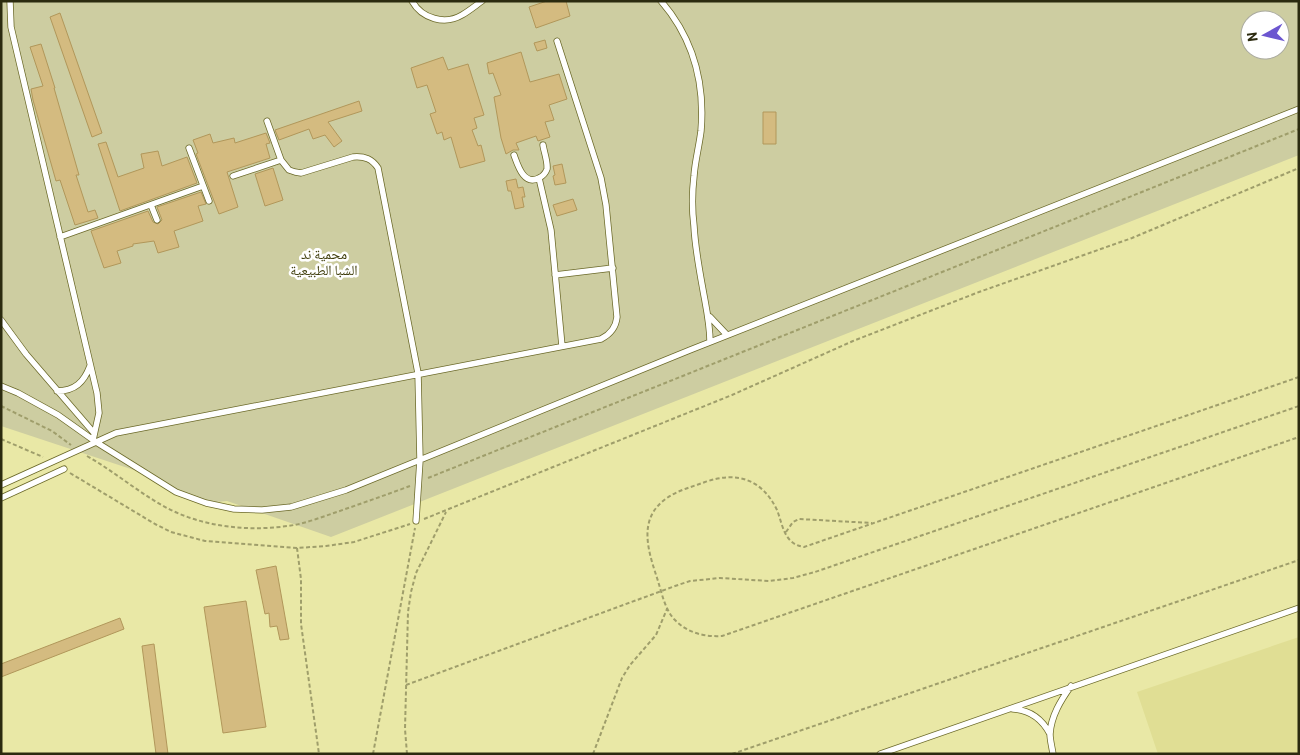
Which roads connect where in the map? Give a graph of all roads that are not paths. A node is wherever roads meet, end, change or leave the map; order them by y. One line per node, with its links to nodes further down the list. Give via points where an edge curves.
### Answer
1 (412, 1): 2 (lane, via 422,13 442,20 461,16)
2 (482, 1)
3 (661, 1): 21 (lane, via 683,31 698,71 702,113 694,177 693,224)
4 (10, 2): 18 (lane, via 11,28)
5 (557, 41): 19 (lane, via 601,178)
6 (1299, 109): 23 (lane)
7 (268, 121): 11 (lane)
8 (543, 145): 13 (lane, via 547,168)
9 (190, 148): 14 (lane)
10 (514, 155): 13 (lane, via 523,176)
11 (281, 160): 12 (lane); 27 (lane, via 289,170 301,173 361,156 374,162 378,168)
12 (233, 176)
13 (539, 178): 20 (lane)
14 (203, 186): 15 (lane); 16 (lane)
15 (209, 201)
16 (152, 205): 17 (lane); 18 (lane)
17 (156, 220)
18 (60, 238): 26 (lane)
19 (613, 268): 20 (lane); 25 (lane, via 617,317 614,328 601,339)
20 (555, 275): 25 (lane)
21 (708, 315): 23 (lane); 24 (lane)
22 (1, 320): 29 (lane)
23 (727, 335): 24 (lane)
24 (710, 342): 32 (lane)
25 (562, 346): 27 (lane)
26 (90, 366): 29 (lane, via 75,388); 30 (lane, via 99,413)
27 (418, 373): 31 (lane, via 129,430); 32 (lane)
28 (1, 386): 31 (lane, via 58,415)
29 (57, 391): 30 (lane)
30 (94, 433): 31 (lane)
31 (94, 441): 32 (lane, via 176,492 234,509 291,507 346,490); 34 (lane)
32 (420, 460): 36 (lane)
33 (64, 469): 35 (lane)
34 (1, 485)
35 (1, 498)
36 (416, 521)
37 (1299, 608): 38 (lane)
38 (1071, 686): 39 (lane); 40 (lane, via 1060,704)
39 (1010, 709): 40 (lane, via 1030,712 1046,725); 41 (lane)
40 (1050, 734): 42 (lane)
41 (880, 754)
42 (1052, 754)

